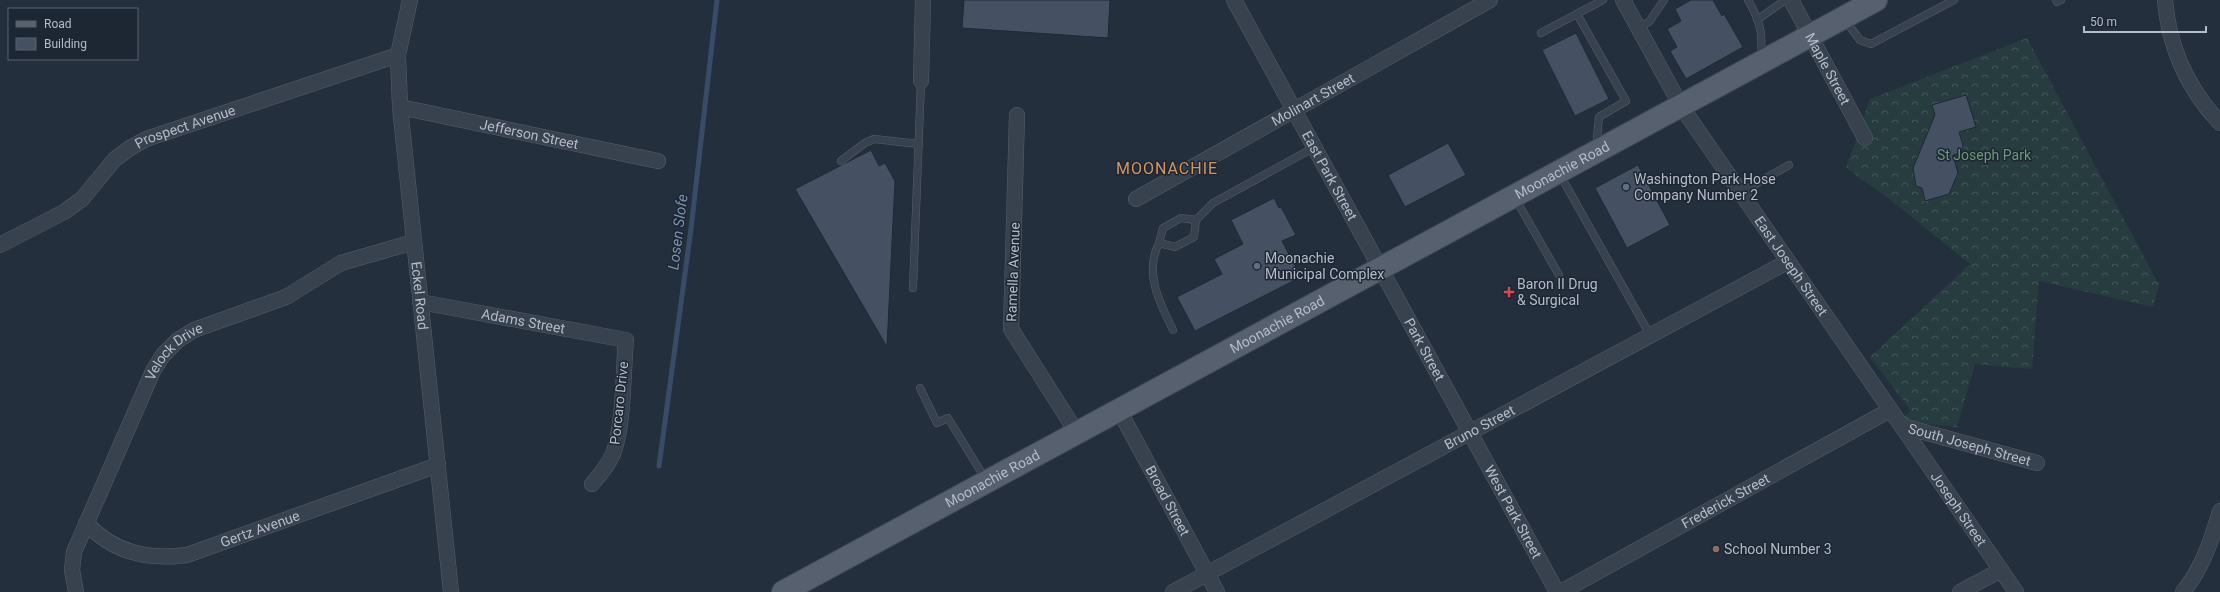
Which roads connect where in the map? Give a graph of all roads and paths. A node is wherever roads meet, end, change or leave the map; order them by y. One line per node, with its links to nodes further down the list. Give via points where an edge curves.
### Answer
1 (410, 0): 22 (street, Eckel Road)
2 (923, 0): 24 (street)
3 (1234, 0): 27 (street, East Park Street)
4 (1490, 0): 27 (street, Molinart Street)
5 (1603, 0): 16 (lane)
6 (1623, 0): 19 (street, East Joseph Street)
7 (1664, 0): 19 (lane, via 1649,22)
8 (1748, 0): 18 (lane)
9 (1785, 0): 18 (lane)
10 (1791, 0): 21 (street, Maple Street)
11 (1876, 0): 17 (main road, Moonachie Road)
12 (1954, 0): 17 (lane, via 1872,44 1860,40)
13 (2056, 0): 14 (lane)
14 (2061, 0)
15 (2165, 0): 29 (street, via 2167,26 2176,55 2189,82)
16 (1577, 14): 20 (lane); 33 (lane, via 1626,102 1599,117)
17 (1843, 18): 21 (main road, Moonachie Road)
18 (1757, 20): 23 (lane)
19 (1638, 28): 25 (street, East Joseph Street)
20 (1541, 33)
21 (1810, 35): 23 (main road, Moonachie Road); 30 (street, Maple Street)
22 (398, 56): 26 (street, Eckel Road); 44 (street, Prospect Avenue, via 146,139 115,159 82,199 64,212)
23 (1764, 61): 25 (main road, Moonachie Road)
24 (921, 81): 31 (lane)
25 (1681, 106): 33 (main road, Moonachie Road); 38 (street, East Joseph Street)
26 (400, 107): 34 (street, Jefferson Street); 42 (street, Eckel Road)
27 (1294, 110): 32 (street, East Park Street); 40 (street, Molinart Street)
28 (1017, 115): 58 (street, Ramella Avenue, via 1011,329)
29 (2220, 123)
30 (1865, 138)
31 (919, 144): 35 (lane, via 874,139); 48 (lane)
32 (1314, 147): 41 (lane, via 1213,203); 46 (street, East Park Street)
33 (1595, 152): 37 (main road, Moonachie Road)
34 (658, 161)
35 (841, 161)
36 (1789, 165): 38 (lane)
37 (1558, 172): 39 (main road, Moonachie Road); 51 (lane)
38 (1740, 193): 45 (street, East Joseph Street)
39 (1514, 196): 46 (main road, Moonachie Road); 47 (lane)
40 (1136, 199)
41 (1196, 220): 43 (lane, via 1181,218 1163,228); 43 (lane, via 1194,237 1175,247)
42 (414, 242): 49 (street, Eckel Road); 64 (street, Velock Drive, via 341,263 286,297 194,330 178,340 163,355 153,371)
43 (1159, 242): 50 (lane, via 1153,255 1152,269 1159,301)
44 (0, 245)
45 (1787, 262): 51 (street, Bruno Street); 55 (street, East Joseph Street)
46 (1381, 267): 54 (main road, Moonachie Road); 57 (street, Park Street)
47 (1559, 275)
48 (914, 288)
49 (420, 302): 52 (street, Adams Street); 60 (street, Eckel Road)
50 (1173, 330)
51 (1650, 335): 57 (street, Bruno Street)
52 (626, 340): 62 (street, Porcaro Drive, via 618,437 604,471)
53 (920, 388): 61 (lane, via 937,423 948,418)
54 (1119, 410): 58 (main road, Moonachie Road); 66 (street, Broad Street)
55 (1890, 410): 56 (street, East Joseph Street); 73 (street, Frederick Street)
56 (1902, 426): 59 (street, South Joseph Street); 65 (street, Joseph Street)
57 (1470, 432): 66 (street, Bruno Street); 72 (street, West Park Street)
58 (1077, 433): 61 (main road, Moonachie Road)
59 (2037, 463)
60 (438, 465): 64 (street, Gertz Avenue, via 187,555 160,558 126,551 107,542); 68 (street, Eckel Road)
61 (987, 482): 69 (main road, Moonachie Road)
62 (592, 484)
63 (2220, 512): 76 (street, via 2206,556)
64 (86, 523): 67 (street, Velock Drive, via 74,552 72,570)
65 (2001, 570): 74 (street); 75 (street, Joseph Street)
66 (1207, 573): 70 (street, Bruno Street); 71 (street, Broad Street)
67 (76, 592)
68 (451, 592)
69 (783, 592)
70 (1172, 592)
71 (1218, 592)
72 (1557, 592)
73 (1561, 592)
74 (1960, 592)
75 (2016, 592)
76 (2183, 592)

